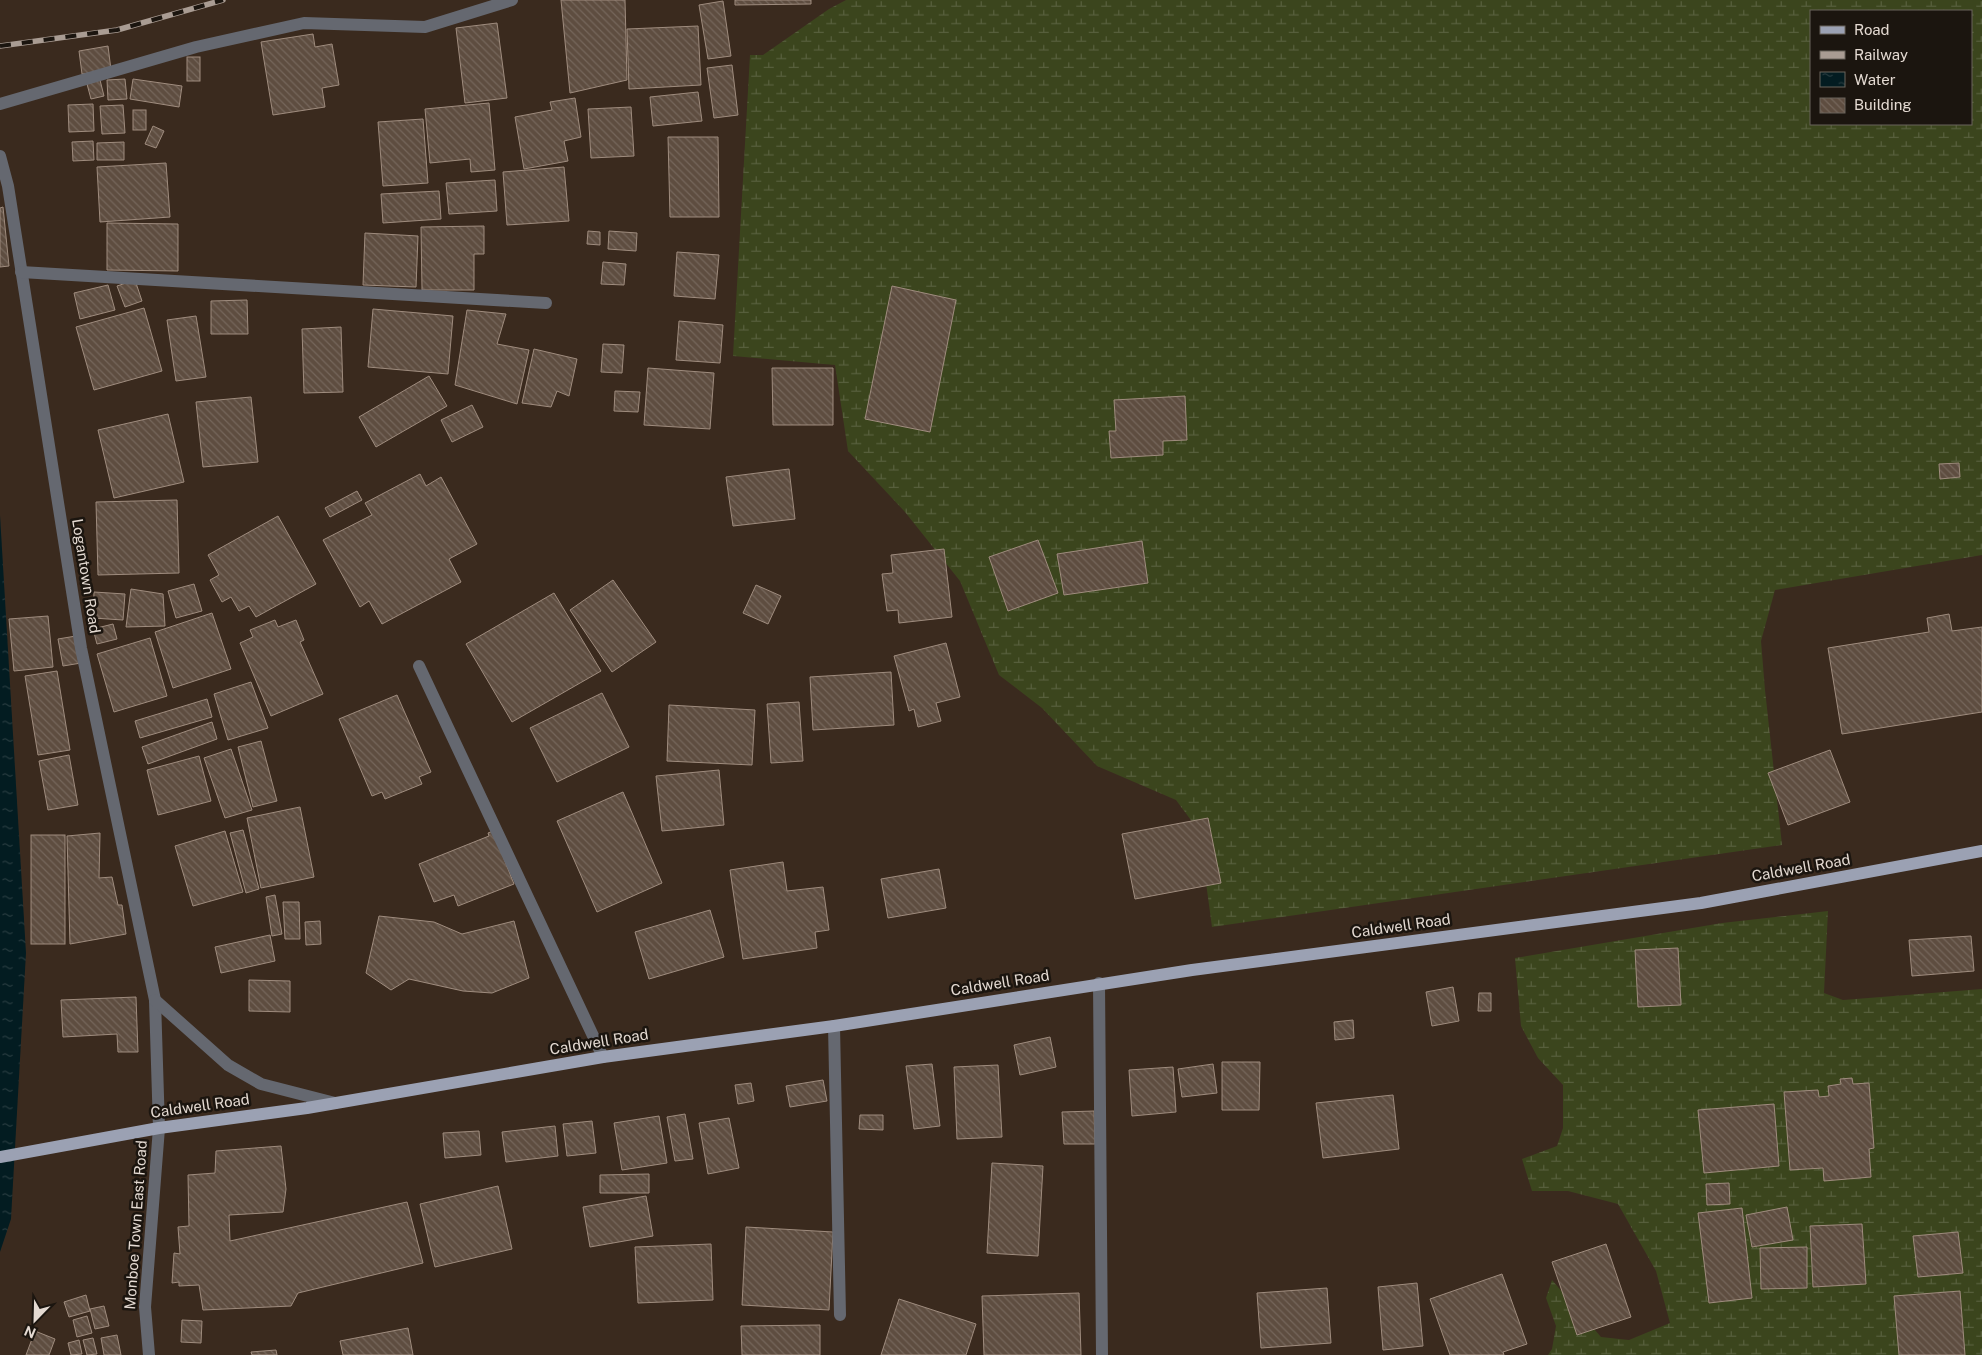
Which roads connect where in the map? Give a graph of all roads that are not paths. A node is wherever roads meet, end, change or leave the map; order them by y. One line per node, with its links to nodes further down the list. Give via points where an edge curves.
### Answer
1 (512, 0): 2 (street, via 425,27 304,23 196,47)
2 (0, 104)
3 (0, 156): 4 (street, Logantown Road, via 8,186)
4 (21, 272): 5 (street); 9 (street, Logantown Road, via 81,648)
5 (546, 303)
6 (419, 666): 11 (street)
7 (1982, 851): 8 (main road, Caldwell Road, via 1702,902)
8 (1099, 983): 10 (main road, Caldwell Road); 17 (street)
9 (155, 1000): 12 (street, via 228,1065 262,1084); 13 (street, Logantown Road)
10 (834, 1026): 11 (main road, Caldwell Road); 15 (street)
11 (603, 1057): 12 (main road, Caldwell Road)
12 (335, 1103): 13 (main road, Caldwell Road)
13 (159, 1128): 14 (main road, Caldwell Road); 16 (street, Monboe Town East Road, via 145,1306)
14 (0, 1157)
15 (840, 1315)
16 (149, 1355)
17 (1102, 1355)

